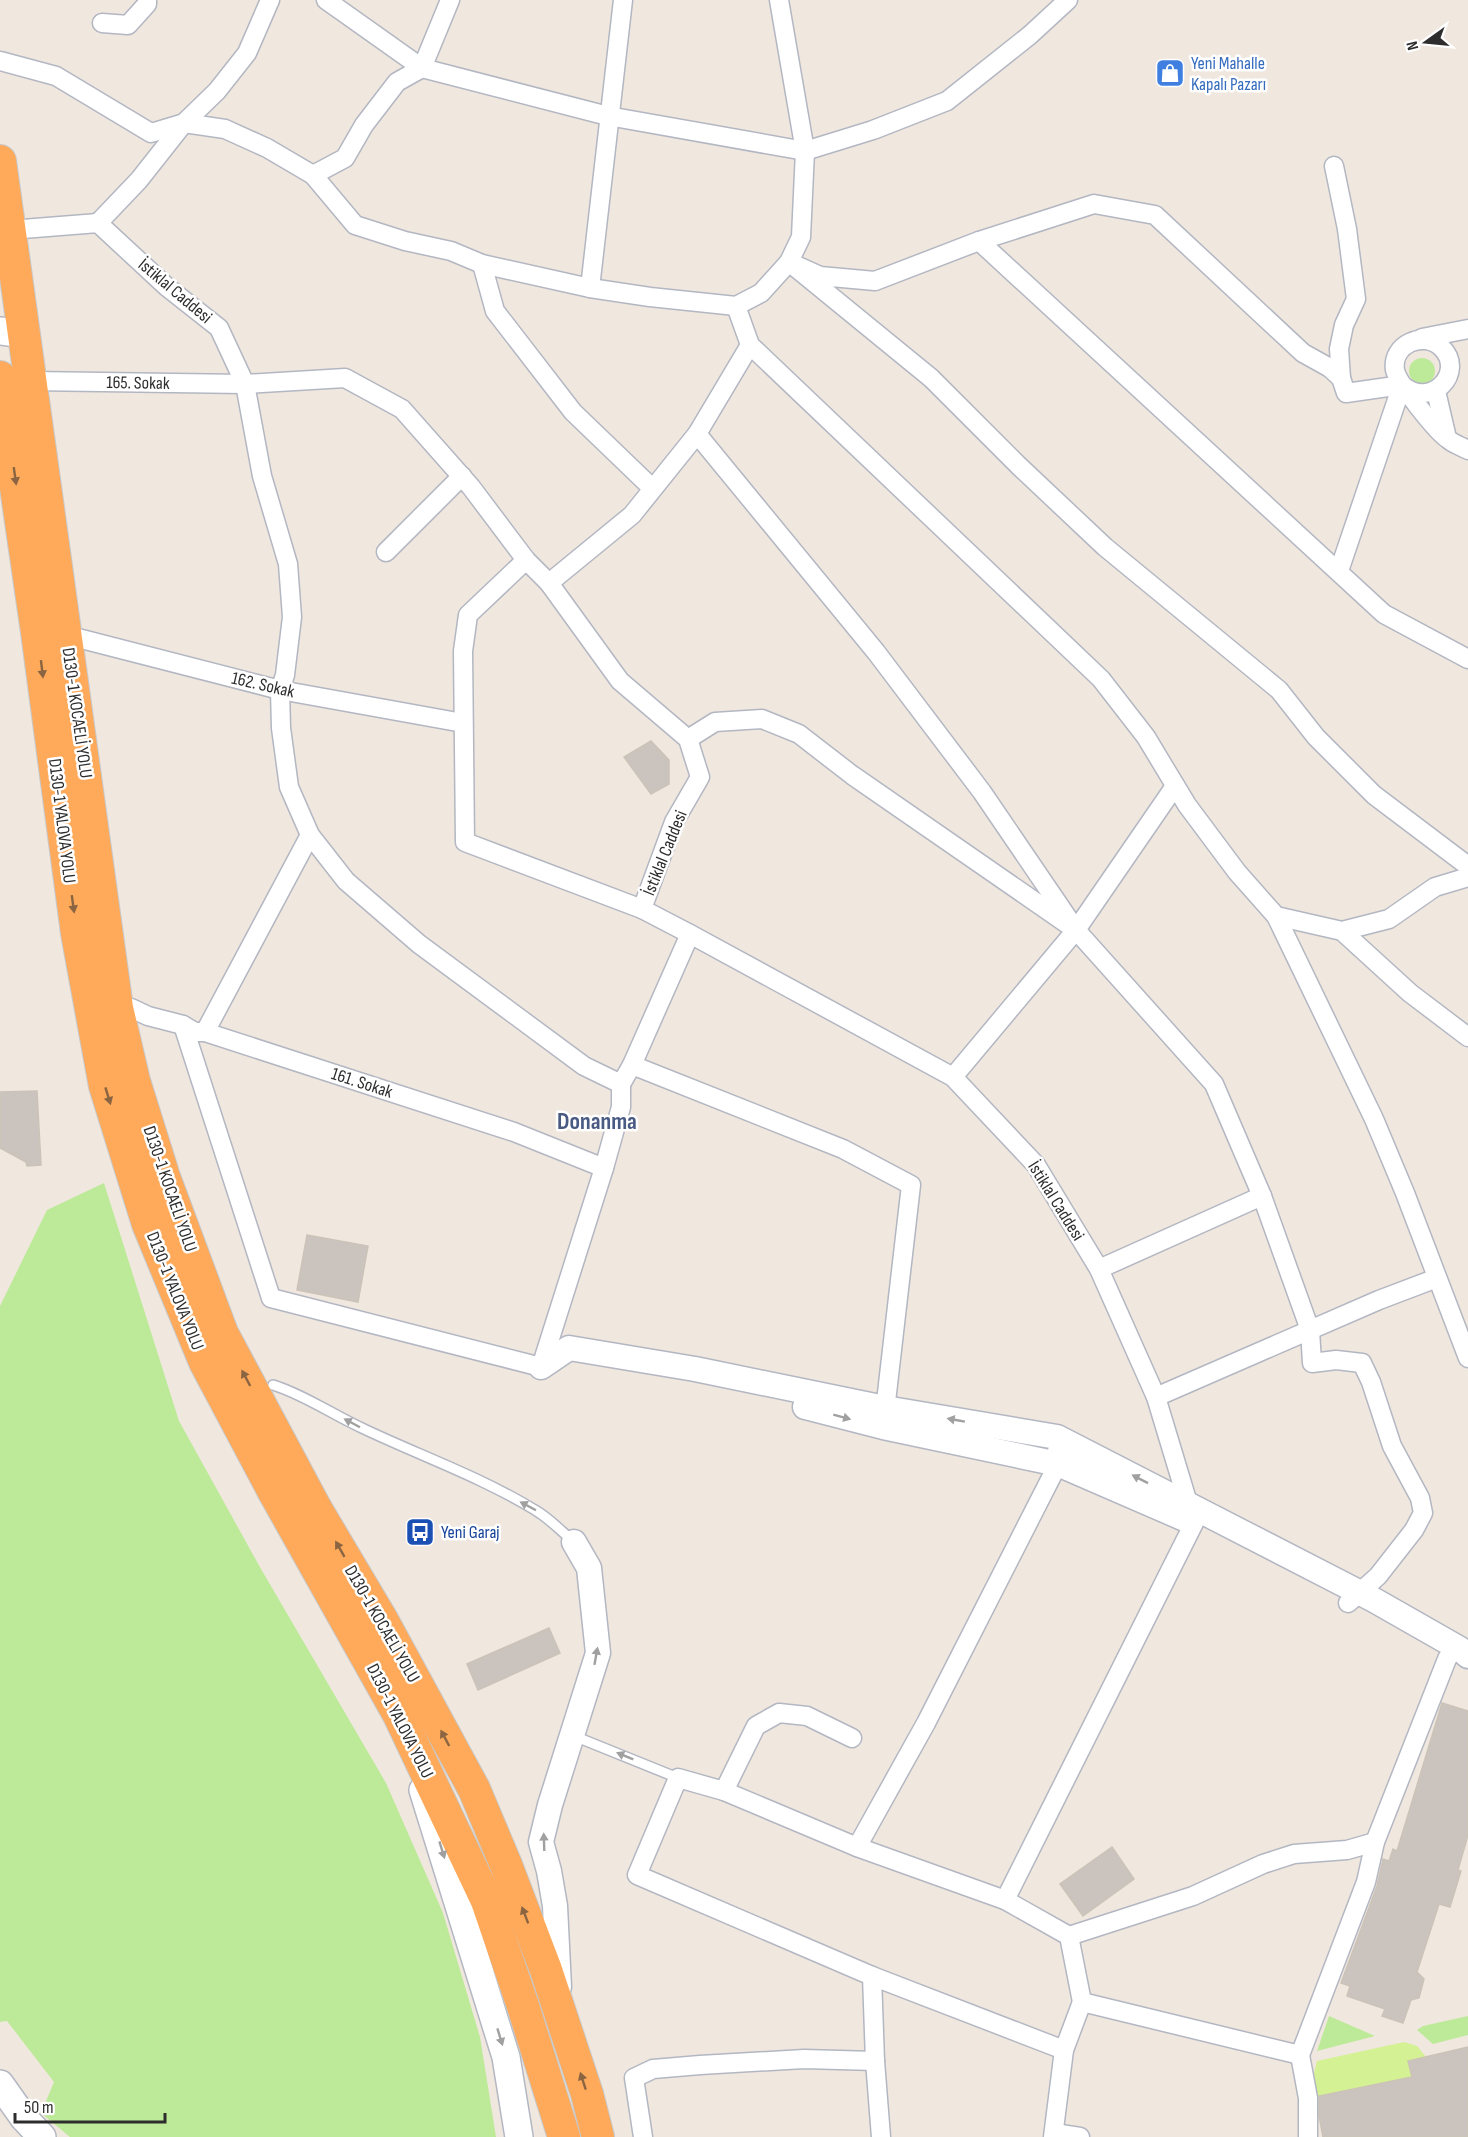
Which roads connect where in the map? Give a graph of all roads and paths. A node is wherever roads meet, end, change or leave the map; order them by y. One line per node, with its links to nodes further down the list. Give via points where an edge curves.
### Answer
1 (147, 0): 8 (street, via 128,25)
2 (270, 0): 12 (street, via 247,53 218,91)
3 (326, 0): 10 (street)
4 (450, 0): 10 (street)
5 (623, 0): 11 (street)
6 (778, 0): 13 (street)
7 (1068, 0): 13 (street, via 947,101)
8 (102, 23)
9 (0, 61): 12 (street, via 56,75 151,133)
10 (422, 68): 11 (street); 16 (street, via 397,82 345,158)
11 (608, 116): 13 (street); 22 (street)
12 (184, 123): 16 (street, via 225,129 267,147); 17 (street, via 139,180)
13 (804, 151): 20 (street, via 801,237)
14 (0, 161): 18 (highway, D130-1 KOCAELİ YOLU)
15 (1334, 166): 29 (street, via 1356,299 1344,325)
16 (313, 175): 21 (street, via 355,225 451,251)
17 (98, 223): 18 (street); 31 (street, İstiklal Caddesi, via 167,287 219,328)
18 (10, 230): 25 (highway, D130-1 KOCAELİ YOLU)
19 (980, 241): 20 (street, via 875,281 820,276); 29 (street, via 1094,204 1155,215 1303,353); 41 (street)
20 (789, 262): 23 (street, via 761,292); 50 (street, via 931,378 1105,547 1279,690 1317,737 1374,795)
21 (482, 264): 22 (street); 38 (street, via 495,310 573,412)
22 (590, 288): 23 (street)
23 (736, 306): 27 (street)
24 (1468, 329): 26 (street)
25 (12, 332): 30 (highway, D130-1 KOCAELİ YOLU)
26 (1417, 339): 32 (street, via 1397,355 1395,370); 33 (street, via 1434,342 1446,353 1449,370)
27 (750, 345): 34 (street); 48 (street, via 1101,679 1146,737)
28 (0, 377): 81 (highway, D130-1 YALOVA YOLU, one-way to 81, via 77,933 105,1086 148,1224 205,1362)
29 (1341, 378): 32 (street, via 1346,393)
30 (30, 381): 31 (street, 165. Sokak); 43 (highway, D130-1 KOCAELİ YOLU)
31 (245, 384): 37 (street, via 345,378 402,409); 45 (street, İstiklal Caddesi, via 262,476 288,564 292,617)
32 (1402, 385): 33 (street, via 1422,394); 35 (street); 41 (street)
33 (1436, 391): 35 (street)
34 (697, 434): 38 (street); 54 (street, via 876,652 982,792)
35 (1447, 439): 36 (street)
36 (1468, 450)
37 (462, 476): 39 (street); 40 (street)
38 (652, 488): 42 (street, via 632,515)
39 (386, 552)
40 (526, 560): 42 (street); 46 (street, via 468,615 463,651)
41 (1339, 571): 44 (street, via 1384,614)
42 (549, 583): 47 (street, via 620,681)
43 (66, 635): 45 (street, 162. Sokak); 57 (highway, D130-1 KOCAELİ YOLU)
44 (1468, 659)
45 (280, 690): 46 (street, 162. Sokak); 49 (street, İstiklal Caddesi, via 289,787)
46 (463, 723): 52 (street, via 465,842)
47 (688, 739): 52 (street, İstiklal Caddesi, via 700,777 674,822); 54 (street, via 716,722 762,719 799,734)
48 (1175, 786): 53 (street, via 1237,872); 54 (street)
49 (310, 835): 59 (street); 63 (street, İstiklal Caddesi, via 346,880 419,944 584,1066)
50 (1468, 866)
51 (1468, 877): 55 (street, via 1436,887 1389,919)
52 (642, 909): 56 (street, İstiklal Caddesi)
53 (1276, 916): 55 (street); 67 (street, via 1374,1119)
54 (1076, 930): 62 (street); 65 (street, via 1214,1084)
55 (1342, 931): 60 (street, via 1410,993)
56 (690, 934): 61 (street); 62 (street, İstiklal Caddesi)
57 (117, 1008): 58 (street, 161. Sokak, via 131,1008); 92 (highway, D130-1 KOCAELİ YOLU, one-way to 57, via 474,1789 222,1333 164,1177 134,1081)
58 (183, 1025): 59 (street, 161. Sokak, via 195,1032); 70 (street, via 271,1298)
59 (205, 1032): 64 (street, 161. Sokak, via 514,1132)
60 (1468, 1037)
61 (632, 1065): 63 (street); 73 (street, via 843,1149 911,1185)
62 (953, 1077): 66 (street, İstiklal Caddesi, via 1036,1165)
63 (621, 1084): 64 (street, via 621,1107)
64 (604, 1168): 70 (street)
65 (1262, 1196): 66 (street); 68 (street)
66 (1099, 1269): 72 (street, İstiklal Caddesi)
67 (1437, 1278): 68 (street); 69 (street)
68 (1310, 1330): 72 (street); 78 (street, via 1312,1363 1362,1363 1392,1446 1420,1498 1423,1513 1385,1567)
69 (1468, 1358)
70 (541, 1367): 73 (street, via 561,1356 694,1378)
71 (273, 1385): 77 (lane, one-way to 71, via 536,1510)
72 (1156, 1397): 76 (street, İstiklal Caddesi)
73 (884, 1418): 74 (street, one-way to 73); 75 (street)
74 (1057, 1437): 75 (street); 76 (street, one-way to 74)
75 (1058, 1464): 76 (street); 87 (street, via 926,1723)
76 (1191, 1514): 78 (street, via 1264,1556); 88 (street)
77 (574, 1542): 82 (street, one-way to 77, via 598,1653 589,1568)
78 (1354, 1598): 79 (street)
79 (1457, 1654): 80 (street); 86 (street)
80 (1468, 1674)
81 (399, 1714): 99 (main road, one-way to 99, via 506,2057); 100 (highway, D130-1 YALOVA YOLU, via 487,1901)
82 (572, 1735): 84 (lane, one-way to 82); 92 (street, one-way to 82, via 557,1974 555,1906 541,1842)
83 (852, 1738): 85 (street, via 807,1716 778,1713 756,1726)
84 (678, 1778): 85 (street); 90 (street, via 638,1875)
85 (724, 1791): 87 (street)
86 (1375, 1842): 89 (street, via 1347,1850 1294,1854 1193,1896); 94 (street, via 1366,1882)
87 (857, 1847): 88 (street)
88 (1005, 1900): 89 (street)
89 (1069, 1936): 91 (street)
90 (872, 1976): 93 (street); 95 (street)
91 (1082, 2002): 93 (street); 94 (street)
92 (565, 2025): 101 (highway, D130-1 KOCAELİ YOLU, one-way to 92)
93 (1064, 2050): 97 (street)
94 (1300, 2055): 105 (street, via 1308,2098)
95 (875, 2061): 102 (street, via 804,2059 653,2070 634,2078); 103 (street)
96 (0, 2084): 98 (main road)
97 (1053, 2135): 104 (street)
98 (42, 2137)
99 (519, 2137)
100 (564, 2137)
101 (598, 2137)
102 (643, 2137)
103 (881, 2137)
104 (1080, 2137)
105 (1308, 2137)

